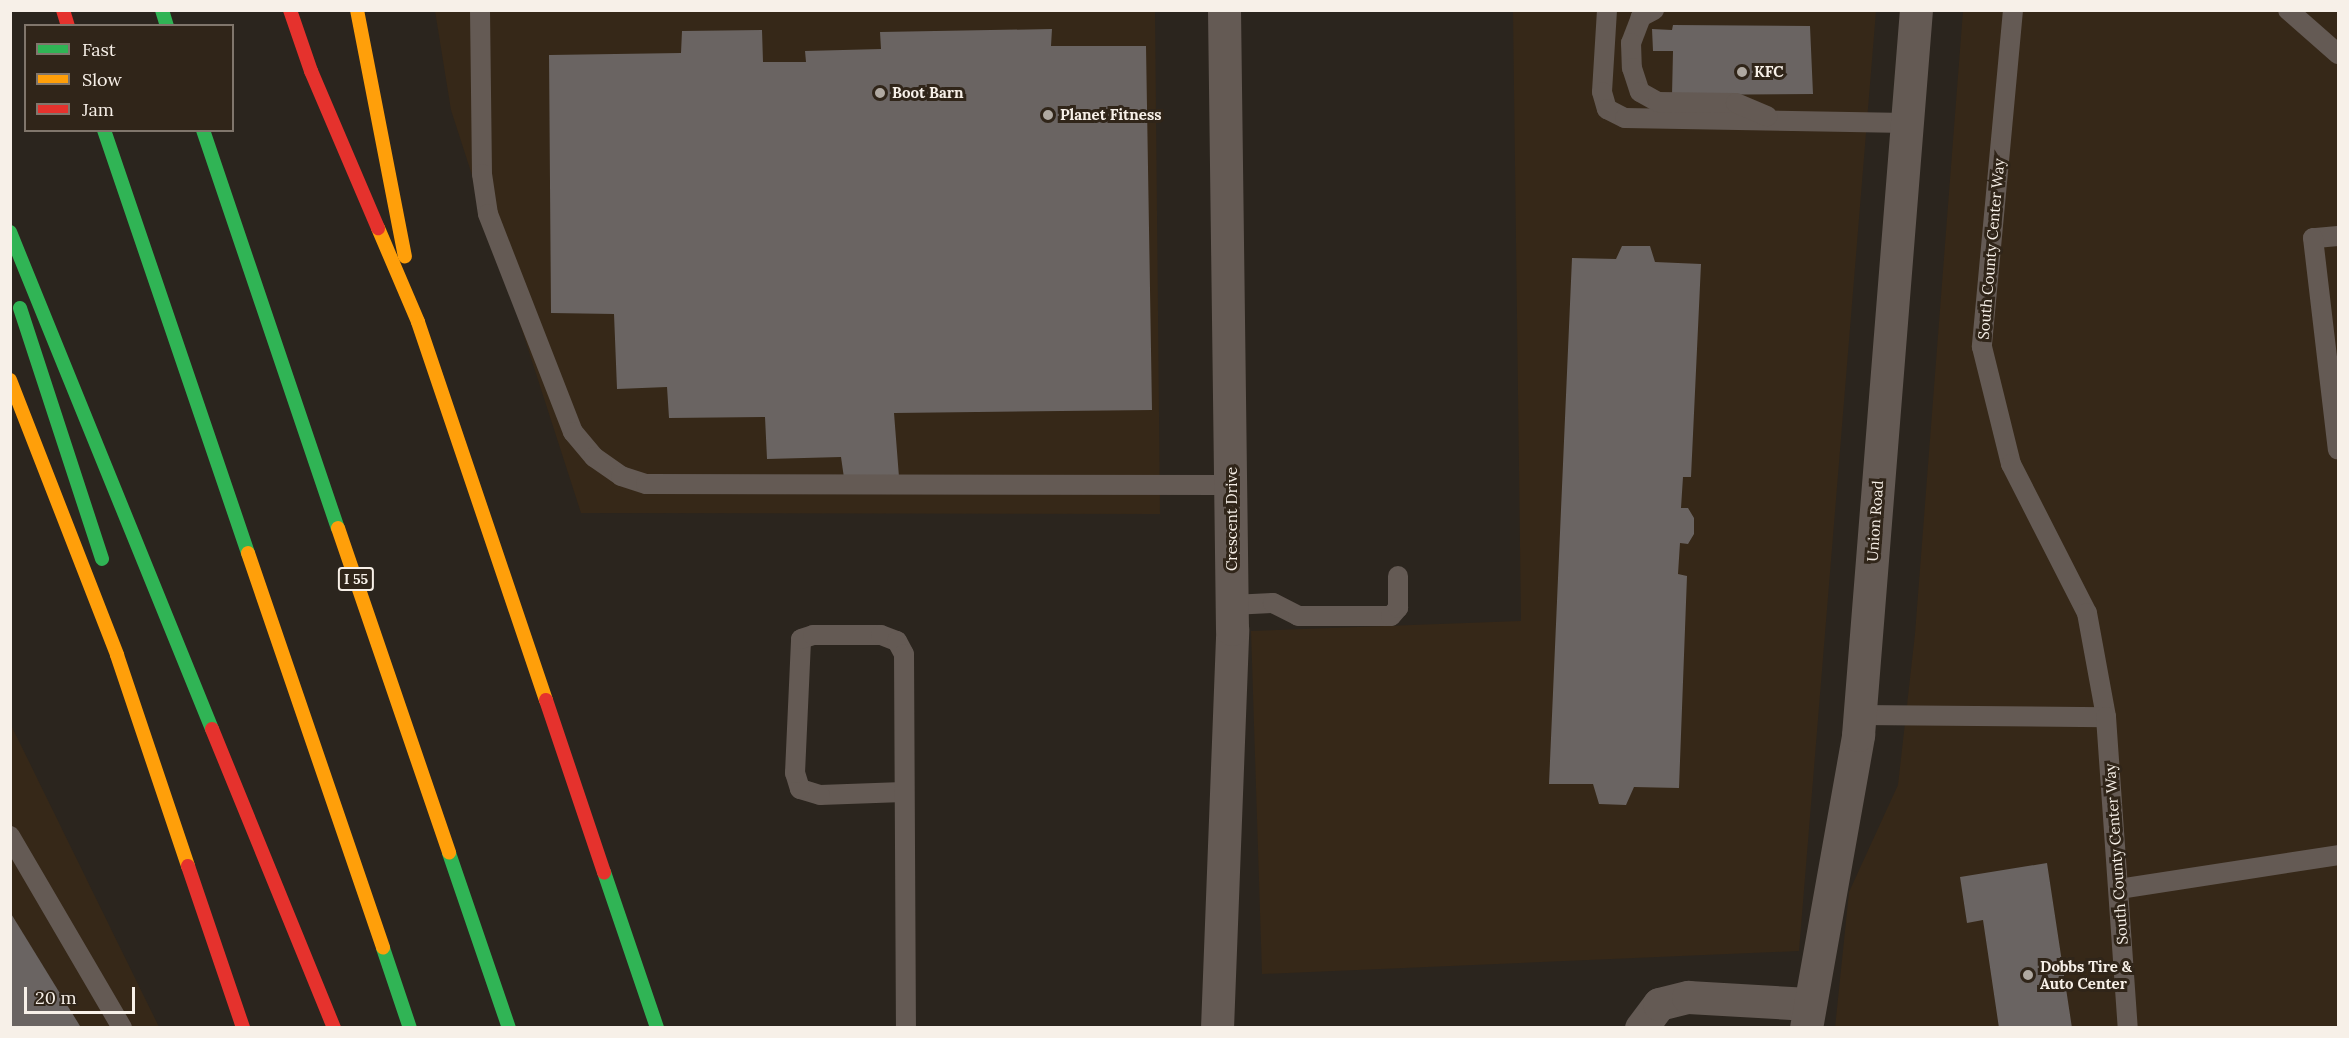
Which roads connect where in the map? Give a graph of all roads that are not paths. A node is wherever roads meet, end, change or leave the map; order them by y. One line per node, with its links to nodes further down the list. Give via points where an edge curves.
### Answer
1 (290, 10): 18 (highway, via 311,71)
2 (357, 10): 18 (highway)
3 (480, 10): 21 (lane, via 482,174 488,214 573,432 594,457 621,476 646,484)
4 (1224, 10): 21 (street, Crescent Drive)
5 (1606, 10): 11 (lane, via 1602,92 1607,109 1625,118)
6 (1654, 10): 11 (lane, via 1641,17 1631,43 1632,68 1640,92 1658,102 1736,104)
7 (1916, 10): 12 (street, Union Road)
8 (2013, 10): 26 (lane, South County Center Way, via 1982,347 2012,464 2087,613)
9 (2288, 10): 10 (lane)
10 (2338, 54)
11 (1781, 121): 12 (lane)
12 (1907, 123): 25 (street, Union Road)
13 (105, 132): 35 (highway)
14 (204, 132): 36 (highway, I 55)
15 (10, 232): 34 (highway)
16 (2338, 236): 20 (lane, via 2313,238)
17 (14, 291): 24 (highway, via 107,584)
18 (418, 322): 37 (highway)
19 (10, 380): 24 (highway)
20 (2338, 450)
21 (1232, 484): 23 (street, Crescent Drive)
22 (1398, 576): 23 (lane, via 1398,608 1391,616 1298,616 1273,603)
23 (1232, 605): 39 (street, Crescent Drive)
24 (117, 655): 33 (highway)
25 (1860, 715): 26 (lane); 31 (street, Union Road)
26 (2106, 717): 30 (lane, South County Center Way)
27 (903, 792): 27 (lane, via 904,654 897,641 881,635 813,635 801,639 795,773 800,789 820,795); 38 (lane)
28 (10, 836): 32 (lane)
29 (2338, 855): 30 (lane)
30 (2119, 889): 41 (lane, South County Center Way)
31 (1807, 1016): 40 (street, via 1688,998 1659,1004)
32 (122, 1028)
33 (243, 1028)
34 (334, 1028)
35 (410, 1028)
36 (509, 1028)
37 (657, 1028)
38 (906, 1028)
39 (1217, 1028)
40 (1641, 1028)
41 (2128, 1028)

